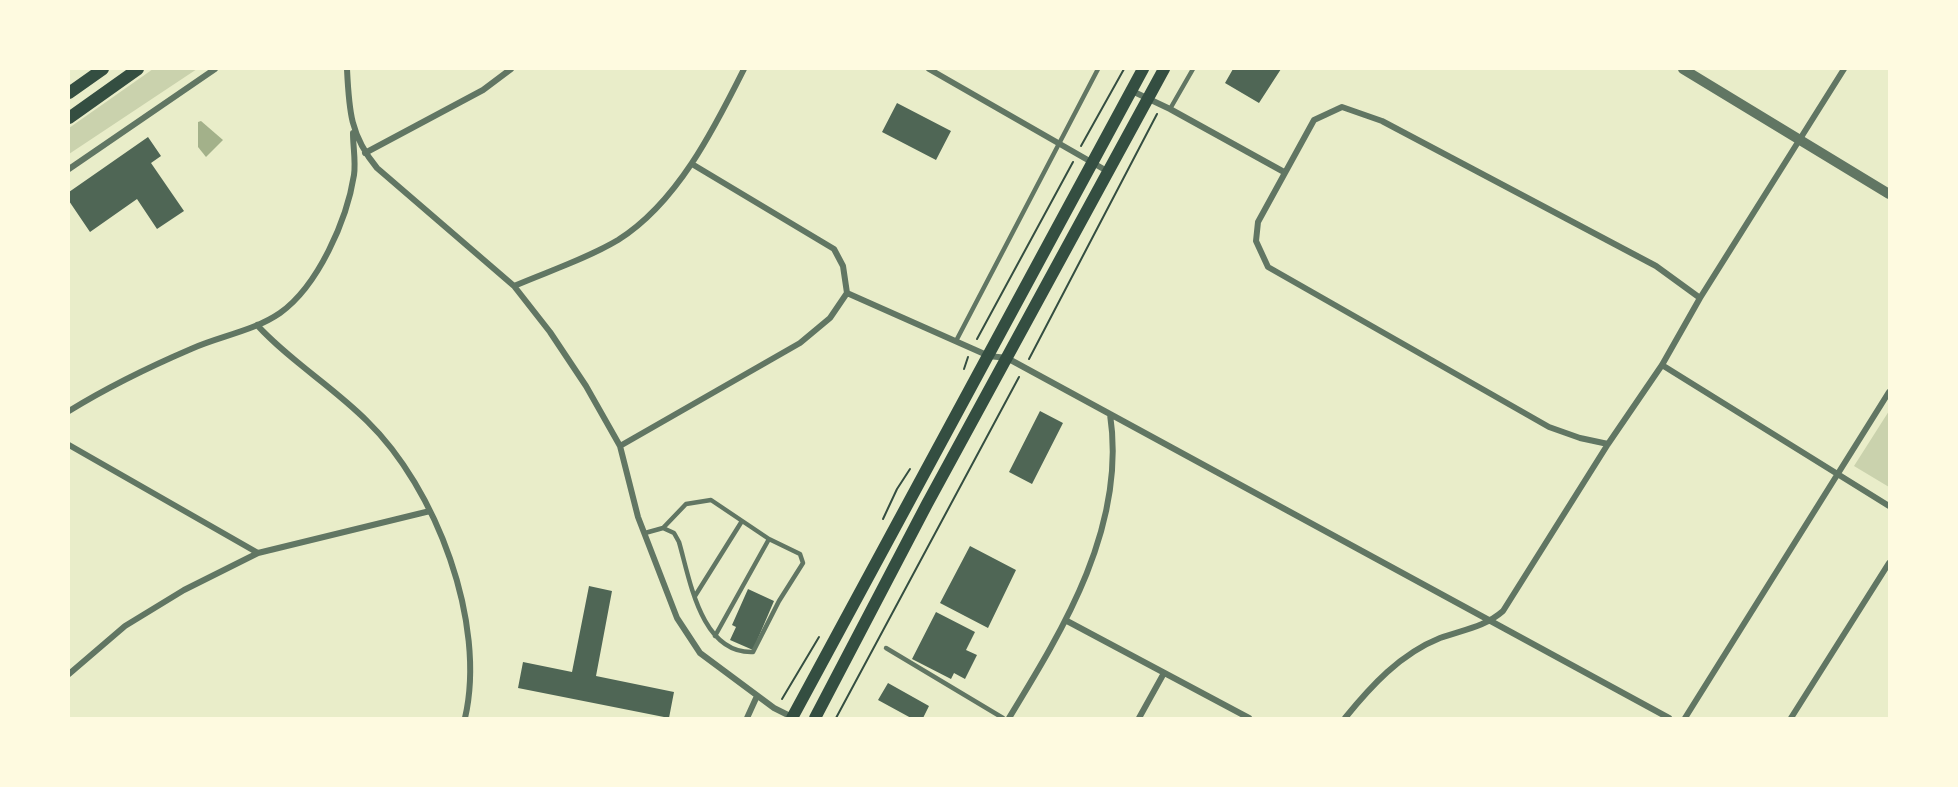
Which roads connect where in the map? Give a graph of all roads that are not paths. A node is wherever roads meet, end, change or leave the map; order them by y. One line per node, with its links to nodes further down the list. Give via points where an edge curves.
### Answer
1 (103, 69): 15 (main road)
2 (138, 69): 18 (main road)
3 (215, 69): 25 (street)
4 (346, 69): 19 (street)
5 (511, 69): 22 (street, via 483,90)
6 (744, 69): 24 (street)
7 (929, 69): 21 (street)
8 (1098, 69): 21 (lane)
9 (1143, 69): 14 (main road)
10 (1164, 69): 16 (main road)
11 (1193, 69): 17 (lane)
12 (1683, 69): 20 (street)
13 (1844, 69): 20 (street)
14 (1131, 91): 16 (street); 23 (main road)
15 (69, 93)
16 (1148, 98): 17 (street); 26 (main road)
17 (1170, 109): 27 (street)
18 (69, 118)
19 (353, 130): 22 (street); 32 (street, via 354,174 327,253 295,300)
20 (1799, 140): 28 (street); 31 (street)
21 (1060, 143): 23 (street); 33 (lane)
22 (365, 153): 29 (street, via 377,168)
23 (1093, 162): 26 (street); 34 (main road)
24 (692, 164): 29 (street, via 646,219 620,238 592,254); 30 (street, via 834,249 843,266)
25 (69, 169)
26 (1107, 171): 35 (main road)
27 (1284, 172): 31 (street, via 1314,120 1342,107 1353,110 1382,121 1656,266); 40 (street, via 1258,222 1256,241 1268,267 1549,427)
28 (1889, 194)
29 (514, 286): 42 (street, via 550,332)
30 (847, 293): 33 (street); 42 (street, via 830,318 800,343)
31 (1700, 298): 36 (street)
32 (257, 325): 38 (street, via 193,348); 45 (street, via 279,349 326,384 391,445)
33 (956, 341): 34 (street)
34 (989, 356): 35 (street); 62 (main road)
35 (1007, 358): 39 (street); 63 (main road)
36 (1662, 365): 40 (street); 43 (street)
37 (1889, 392): 43 (street)
38 (69, 411)
39 (1110, 414): 53 (street, via 1114,438 1111,498); 54 (street)
40 (1608, 444): 54 (street, via 1503,610)
41 (69, 445): 50 (street)
42 (620, 446): 48 (street)
43 (1837, 474): 44 (street); 70 (street)
44 (1889, 506)
45 (430, 511): 50 (street); 60 (street, via 448,551 466,620)
46 (742, 520): 47 (lane, via 711,500 696,501 686,504); 49 (lane); 52 (lane)
47 (663, 528): 48 (lane); 52 (lane, via 674,533 679,542)
48 (645, 533): 59 (street, via 677,618 700,653)
49 (769, 539): 55 (lane); 55 (lane, via 800,554 803,563 756,649 749,653)
50 (258, 553): 58 (street, via 184,590 126,626)
51 (1889, 562): 71 (street)
52 (695, 596): 55 (lane, via 700,613)
53 (1067, 621): 57 (street); 65 (street)
54 (1491, 622): 68 (street, via 1412,652 1373,684); 69 (street)
55 (715, 636)
56 (886, 648): 64 (lane)
57 (1164, 673): 66 (street); 67 (street)
58 (69, 674)
59 (757, 696): 61 (street); 62 (street)
60 (465, 718)
61 (747, 718)
62 (793, 718)
63 (815, 718)
64 (1003, 718)
65 (1009, 718)
66 (1139, 718)
67 (1249, 718)
68 (1345, 718)
69 (1669, 718)
70 (1685, 718)
71 (1791, 718)

